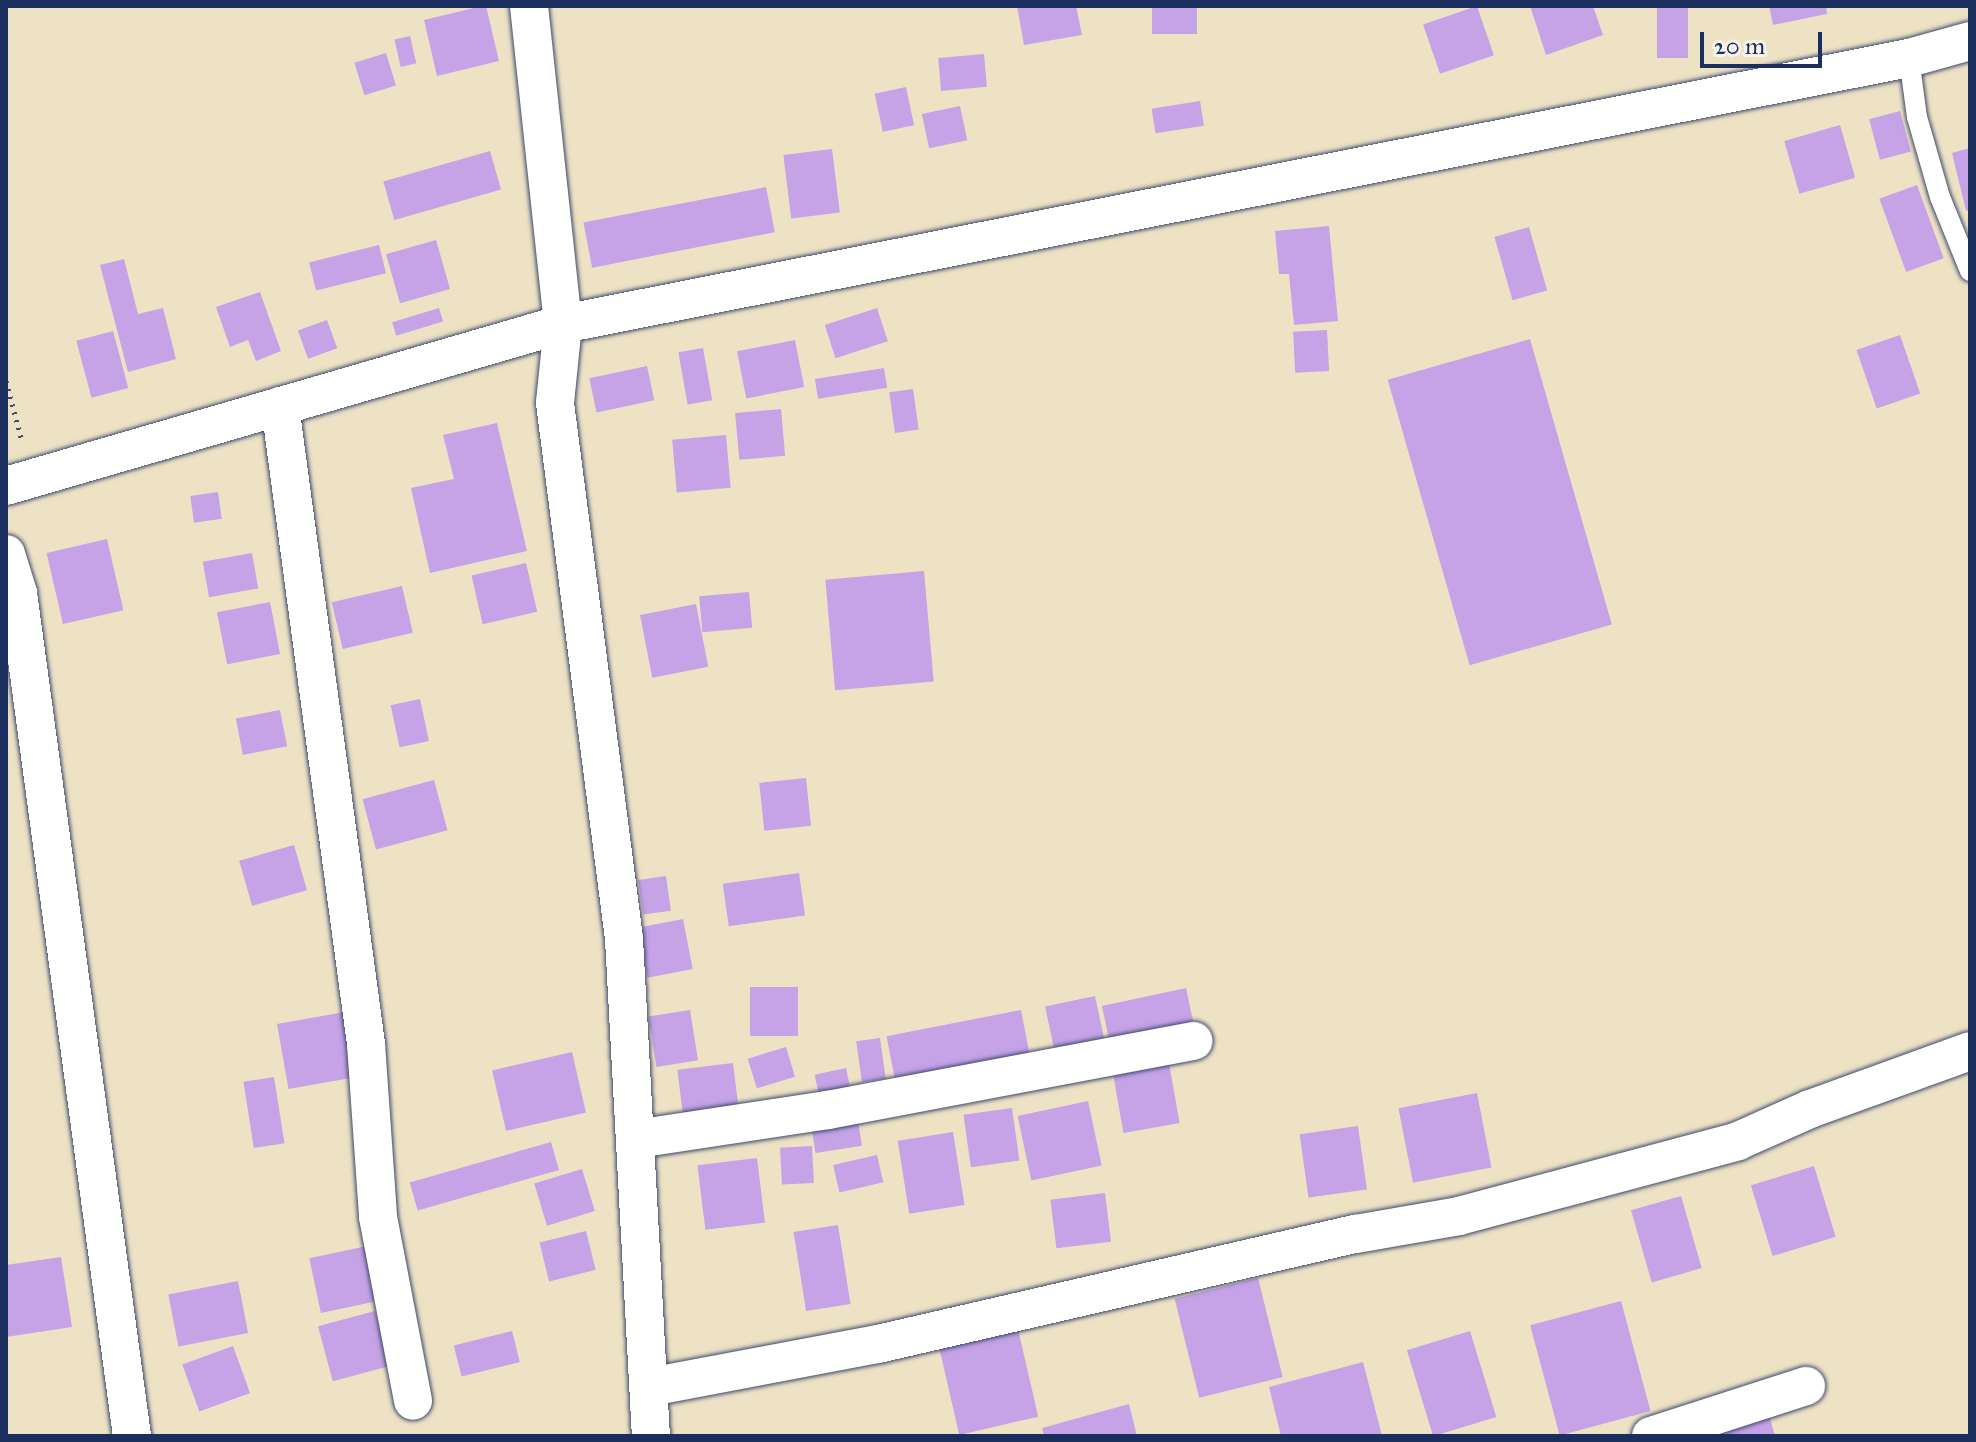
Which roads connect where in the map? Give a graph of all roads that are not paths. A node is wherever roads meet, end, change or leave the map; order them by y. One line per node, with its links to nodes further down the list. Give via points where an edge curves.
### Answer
1 (529, 6): 5 (street)
2 (1970, 41): 3 (street)
3 (1909, 58): 4 (lane, via 1917,117 1940,197); 5 (street)
4 (1970, 271)
5 (563, 324): 6 (street); 11 (street, via 555,403 624,939)
6 (280, 406): 7 (street); 14 (street, via 366,1044 378,1217)
7 (19, 481)
8 (6, 554): 15 (street, via 18,593)
9 (1194, 1041): 11 (street, via 828,1110)
10 (1970, 1051): 13 (street, via 1738,1141 1459,1216 1356,1234 878,1344)
11 (636, 1139): 13 (street)
12 (1806, 1386): 17 (street)
13 (650, 1387): 16 (street)
14 (413, 1401)
15 (132, 1436)
16 (651, 1436)
17 (1651, 1436)

